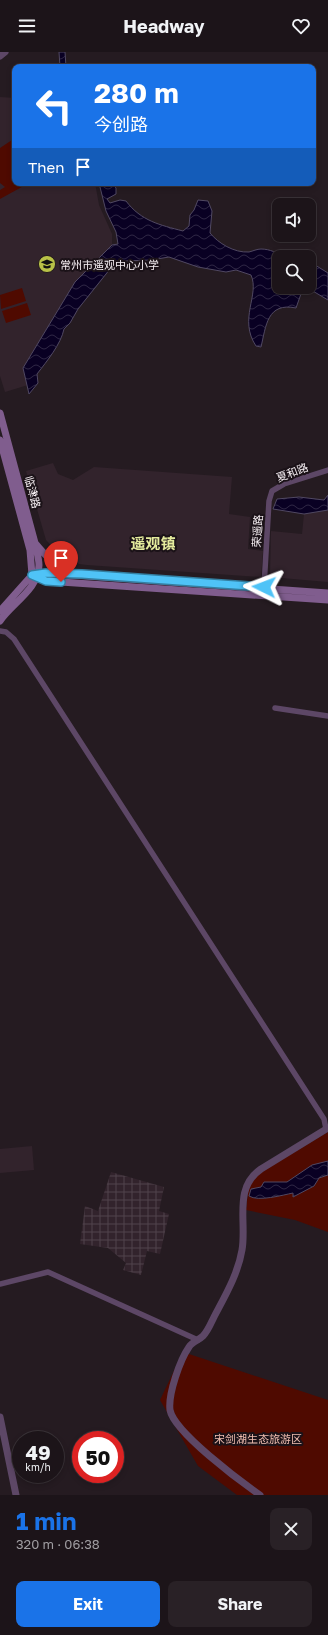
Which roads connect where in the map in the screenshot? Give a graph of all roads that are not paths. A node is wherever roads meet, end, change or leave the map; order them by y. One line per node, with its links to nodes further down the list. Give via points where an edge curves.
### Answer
1 (5, 52): 2 (street)
2 (0, 56)
3 (0, 413): 7 (main road, 临津路)
4 (0, 440): 9 (main road, 临津路)
5 (328, 470): 6 (street, 夏和路, via 277,487 272,491)
6 (269, 501): 10 (street, 荣遥路)
7 (35, 542): 8 (main road, via 54,563 66,571); 9 (main road, 临津路, via 39,565)
8 (82, 574): 9 (main road); 10 (main road)
9 (36, 575): 12 (main road, via 46,581); 13 (main road); 14 (main road, via 31,587)
10 (264, 587): 11 (main road)
11 (328, 593)
12 (328, 600)
13 (0, 611)
14 (0, 621)
15 (0, 631): 18 (street, via 6,632 14,639 324,1119)
16 (275, 708): 17 (street)
17 (328, 716)
18 (327, 1128): 20 (street, via 261,1168 248,1181 243,1202 242,1250 233,1281 204,1336)
19 (0, 1284): 20 (street, via 48,1272)
20 (198, 1340): 23 (street, via 190,1345 183,1359 170,1396 170,1411 182,1430 242,1483)
21 (0, 1417): 22 (street)
22 (16, 1495)
23 (260, 1495)

